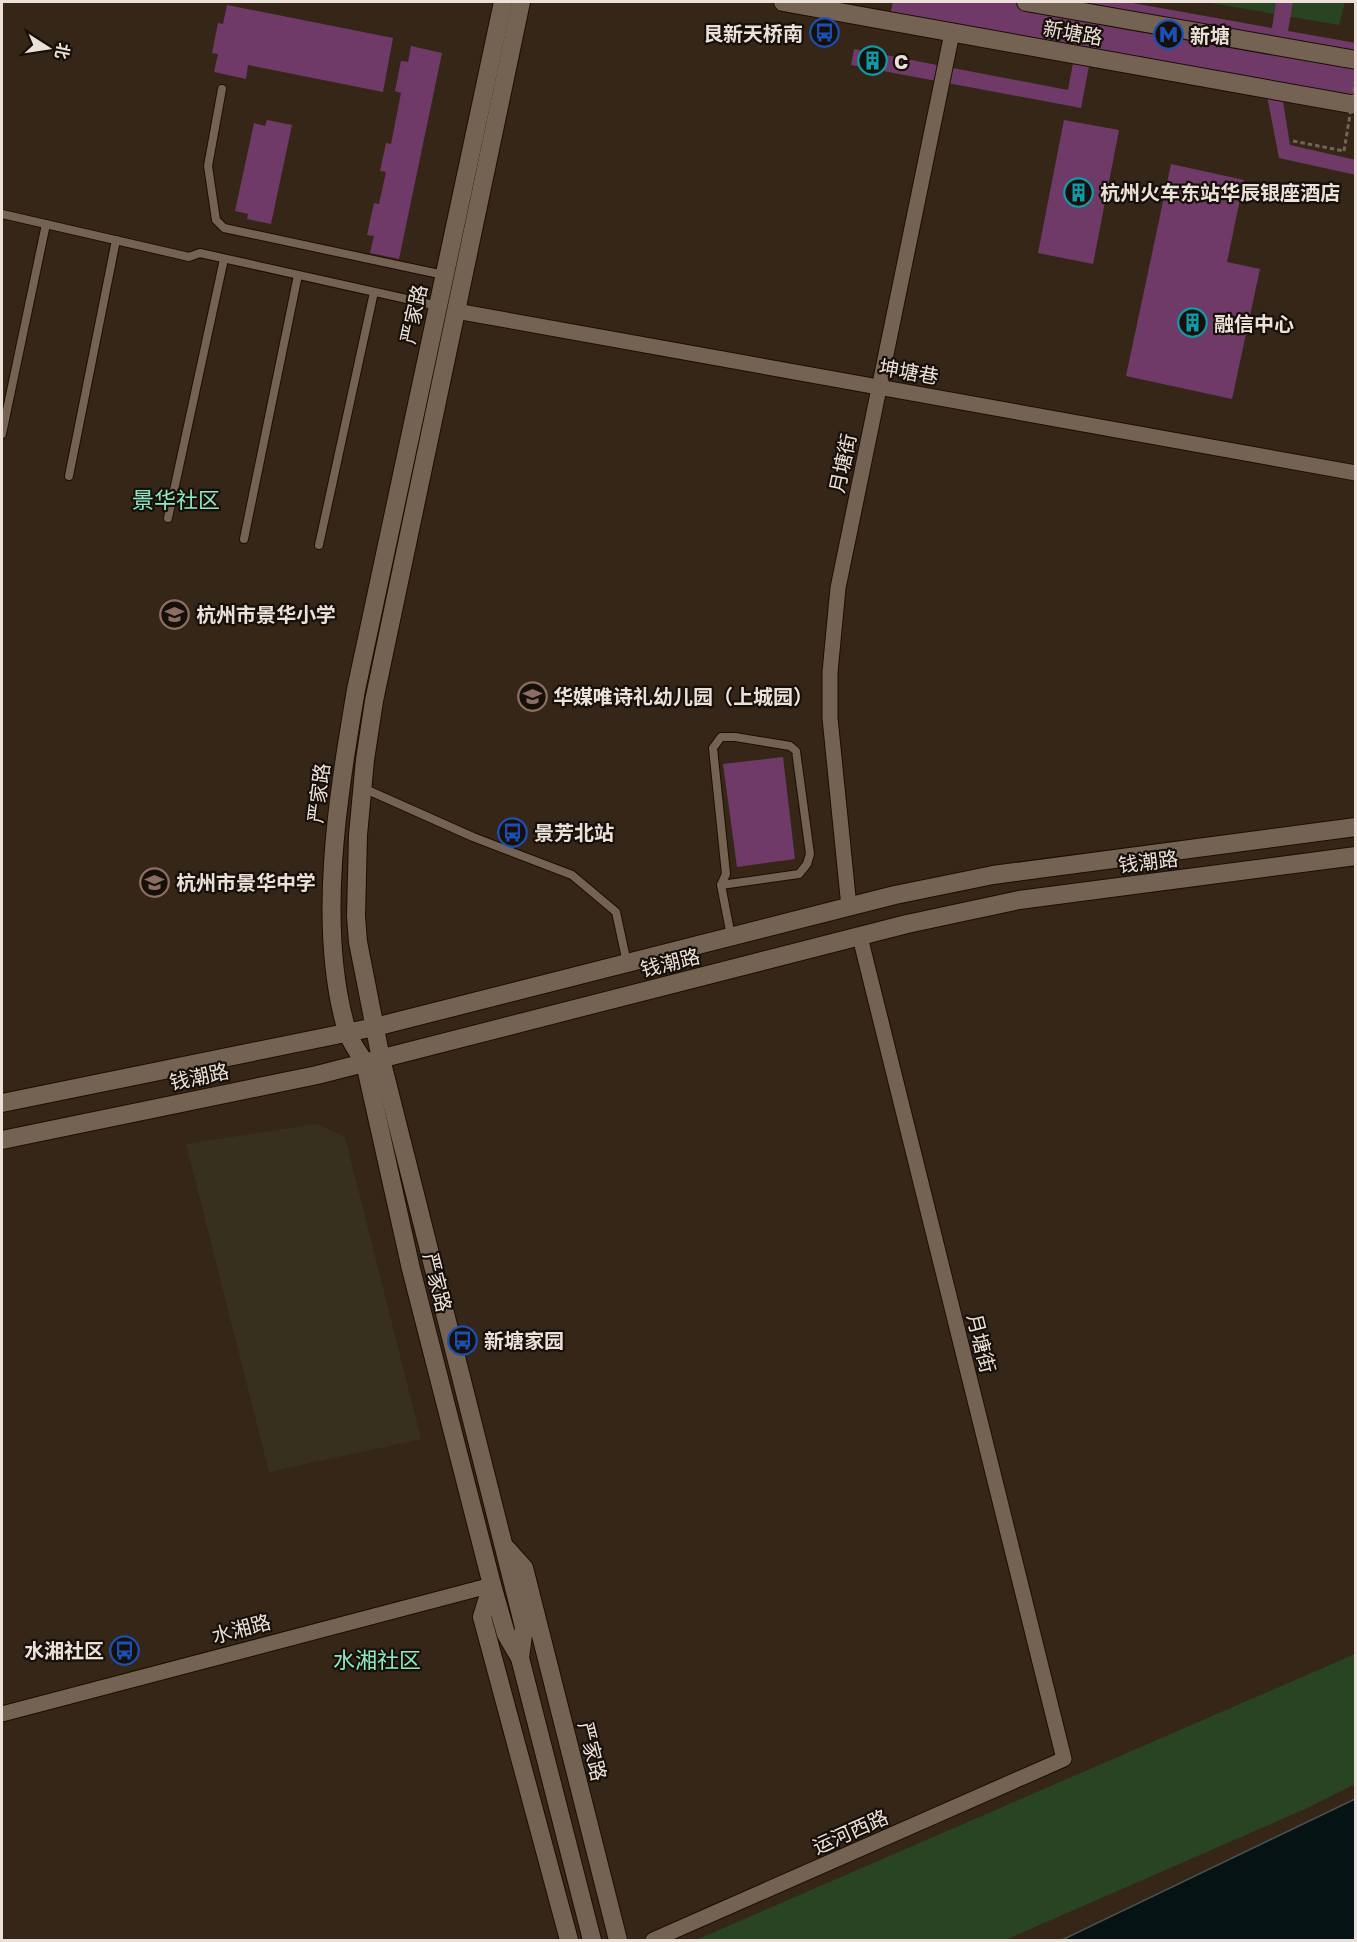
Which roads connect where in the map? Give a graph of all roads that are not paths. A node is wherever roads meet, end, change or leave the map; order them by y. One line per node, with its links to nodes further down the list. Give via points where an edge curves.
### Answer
1 (503, 2): 14 (street, 严家路)
2 (520, 2): 17 (street, 严家路)
3 (783, 2): 5 (street, 新塘路)
4 (1026, 2): 6 (street, 新塘路)
5 (952, 33): 8 (street, 新塘路); 18 (street, 月塘街)
6 (1356, 60)
7 (222, 89): 14 (lane, via 208,166 216,220 224,228)
8 (1356, 105)
9 (2, 214): 10 (lane)
10 (46, 224): 11 (lane); 19 (lane)
11 (116, 240): 12 (lane, via 189,256 200,253); 21 (lane)
12 (224, 259): 13 (lane); 22 (lane)
13 (298, 275): 15 (lane); 23 (lane)
14 (444, 275): 16 (street, 严家路)
15 (374, 292): 16 (lane); 24 (lane)
16 (438, 306): 34 (street, 严家路, via 343,765 334,840 333,939)
17 (456, 311): 18 (street, 坤塘巷); 25 (street, 严家路, via 374,701)
18 (879, 387): 20 (street, 坤塘巷); 29 (street, 月塘街, via 838,588 830,672 830,718)
19 (2, 434)
20 (1356, 472)
21 (69, 476)
22 (168, 518)
23 (244, 539)
24 (319, 545)
25 (362, 787): 32 (lane, via 473,837 572,875 616,912); 33 (street, 严家路, via 356,916)
26 (1356, 827): 29 (street, 钱潮路, via 993,875)
27 (1356, 856): 31 (street, 钱潮路, via 1019,900)
28 (721, 885): 28 (lane, via 799,874 807,864 810,854 796,751 790,746 721,736 713,748 726,874); 30 (lane)
29 (849, 907): 30 (street, 钱潮路)
30 (732, 937): 32 (street, 钱潮路)
31 (860, 937): 35 (street, 钱潮路); 42 (street, 月塘街)
32 (627, 963): 33 (street, 钱潮路)
33 (375, 1027): 34 (street, 钱潮路); 35 (street, 严家路)
34 (347, 1033): 35 (street, 严家路); 36 (street, 钱潮路)
35 (373, 1061): 37 (street, 钱潮路); 38 (street, 严家路); 39 (street, 严家路, via 411,1269)
36 (2, 1103)
37 (2, 1140)
38 (503, 1544): 40 (street, 严家路, via 525,1628); 45 (street, 严家路, via 524,1568)
39 (492, 1585): 40 (street, 严家路, via 506,1634); 41 (street, 水湘路); 43 (street, via 482,1617)
40 (520, 1658): 44 (street, 严家路)
41 (2, 1714)
42 (1064, 1759): 46 (street, 运河西路)
43 (569, 1941)
44 (592, 1941)
45 (618, 1941)
46 (653, 1941)

